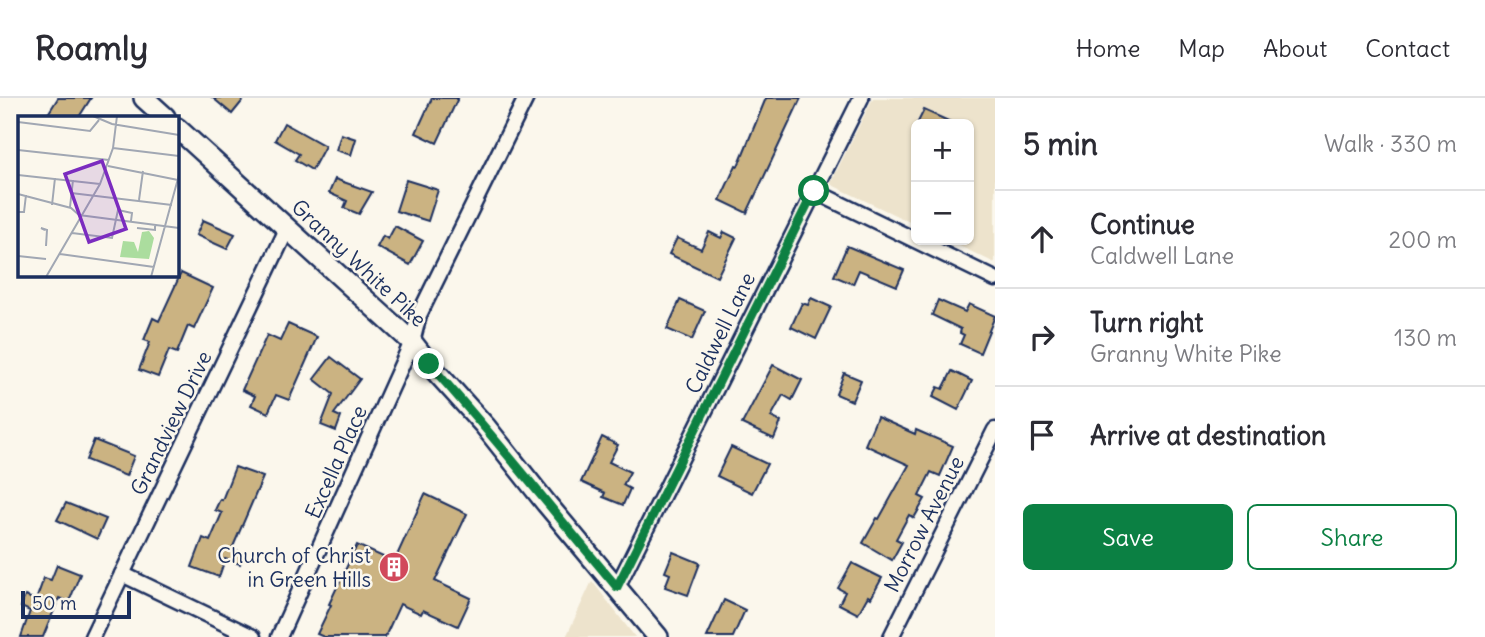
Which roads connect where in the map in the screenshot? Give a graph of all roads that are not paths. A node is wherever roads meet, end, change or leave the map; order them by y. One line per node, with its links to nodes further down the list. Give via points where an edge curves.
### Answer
1 (144, 98): 4 (main road)
2 (526, 98): 9 (street, via 419,314)
3 (861, 98): 6 (street, Caldwell Lane)
4 (164, 116)
5 (178, 129): 7 (main road, Granny White Pike)
6 (814, 191): 8 (street); 12 (street, Caldwell Lane)
7 (288, 227): 9 (main road, Granny White Pike); 11 (street, Grandview Drive)
8 (995, 279)
9 (412, 342): 12 (main road, Granny White Pike); 15 (street, Excella Place)
10 (995, 430): 17 (street, Morrow Avenue)
11 (122, 574): 13 (street, Grandview Drive); 14 (street)
12 (617, 587): 16 (main road, Granny White Pike)
13 (92, 637)
14 (253, 637)
15 (279, 637)
16 (658, 637)
17 (891, 637)

